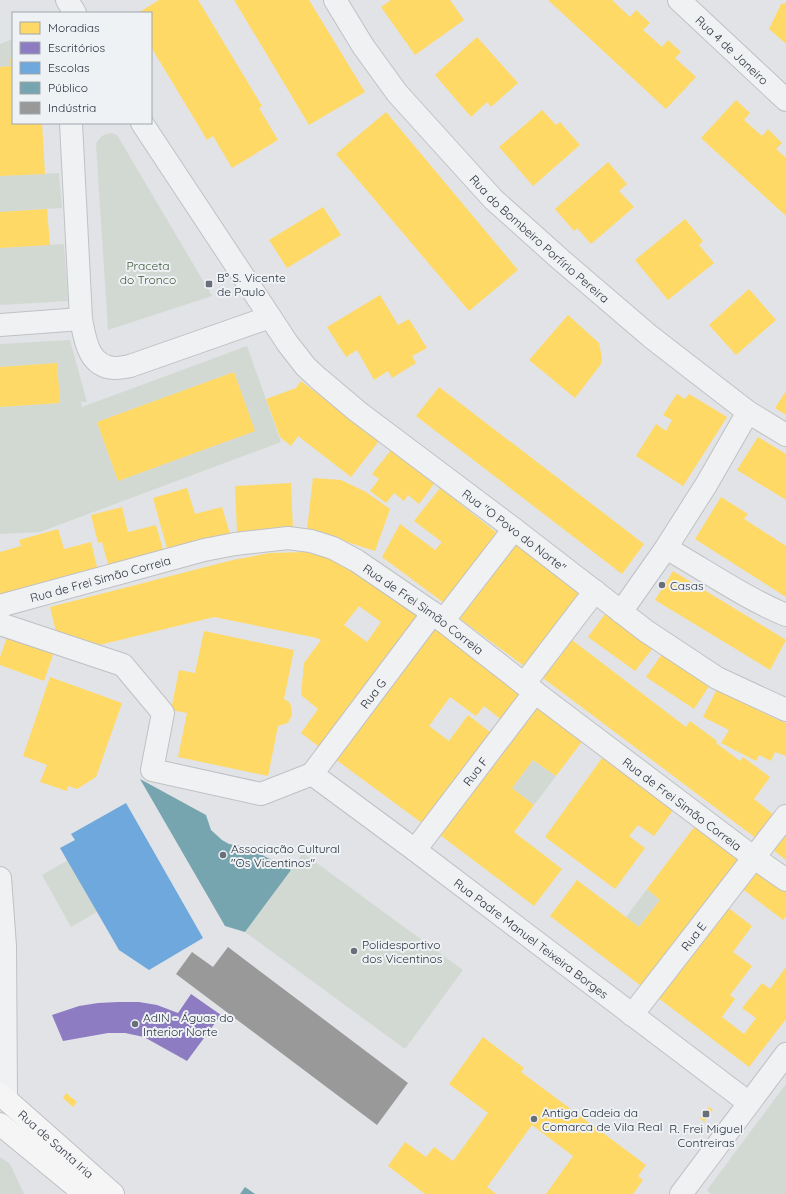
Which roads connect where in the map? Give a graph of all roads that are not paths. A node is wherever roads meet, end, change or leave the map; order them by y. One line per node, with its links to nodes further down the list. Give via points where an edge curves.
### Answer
1 (66, 0): 4 (street); 5 (street)
2 (335, 0): 12 (street, Rua do Bombeiro Porfírio Pereira, via 363,46 397,93 493,198 651,337)
3 (679, 0): 6 (street, Rua 4 de Janeiro)
4 (66, 12)
5 (74, 12)
6 (786, 100)
7 (71, 124): 10 (street)
8 (143, 124): 9 (street)
9 (270, 317): 10 (street, via 130,366 114,368 101,364 91,355); 14 (street, Rua "O Povo do Norte", via 296,355 318,378 357,411)
10 (81, 319): 11 (street)
11 (0, 325)
12 (748, 412): 13 (street, Rua do Bombeiro Porfírio Pereira); 15 (street)
13 (786, 435)
14 (514, 529): 16 (street, Rua "O Povo do Norte"); 20 (street, Rua G)
15 (666, 548): 18 (street); 19 (street, via 772,610)
16 (594, 591): 18 (street, Rua "O Povo do Norte"); 22 (street, Rua F)
17 (0, 606): 20 (street, Rua de Frei Simão Correia, via 204,550 288,538 311,541 333,548 357,561)
18 (621, 612): 23 (street, Rua "O Povo do Norte", via 717,678)
19 (786, 615)
20 (438, 617): 22 (street, Rua de Frei Simão Correia); 24 (street, Rua G)
21 (0, 624): 24 (street, via 123,665 163,713 152,770 261,794)
22 (529, 688): 26 (street, Rua F); 27 (street, Rua de Frei Simão Correia)
23 (786, 710)
24 (312, 774): 26 (street, Rua Padre Manuel Teixeira Borges)
25 (786, 816): 27 (street, Rua E)
26 (415, 850): 30 (street, Rua Padre Manuel Teixeira Borges)
27 (753, 857): 29 (street, Rua de Frei Simão Correia); 30 (street, Rua E)
28 (0, 878): 32 (street, via 5,946)
29 (786, 880)
30 (632, 1015): 33 (street, Rua Padre Manuel Teixeira Borges)
31 (786, 1054): 33 (street)
32 (3, 1096): 36 (main road, Rua de Santa Iria)
33 (749, 1103): 37 (street)
34 (0, 1124): 35 (main road, Rua de Santa Iria)
35 (85, 1194)
36 (113, 1194)
37 (681, 1194)

